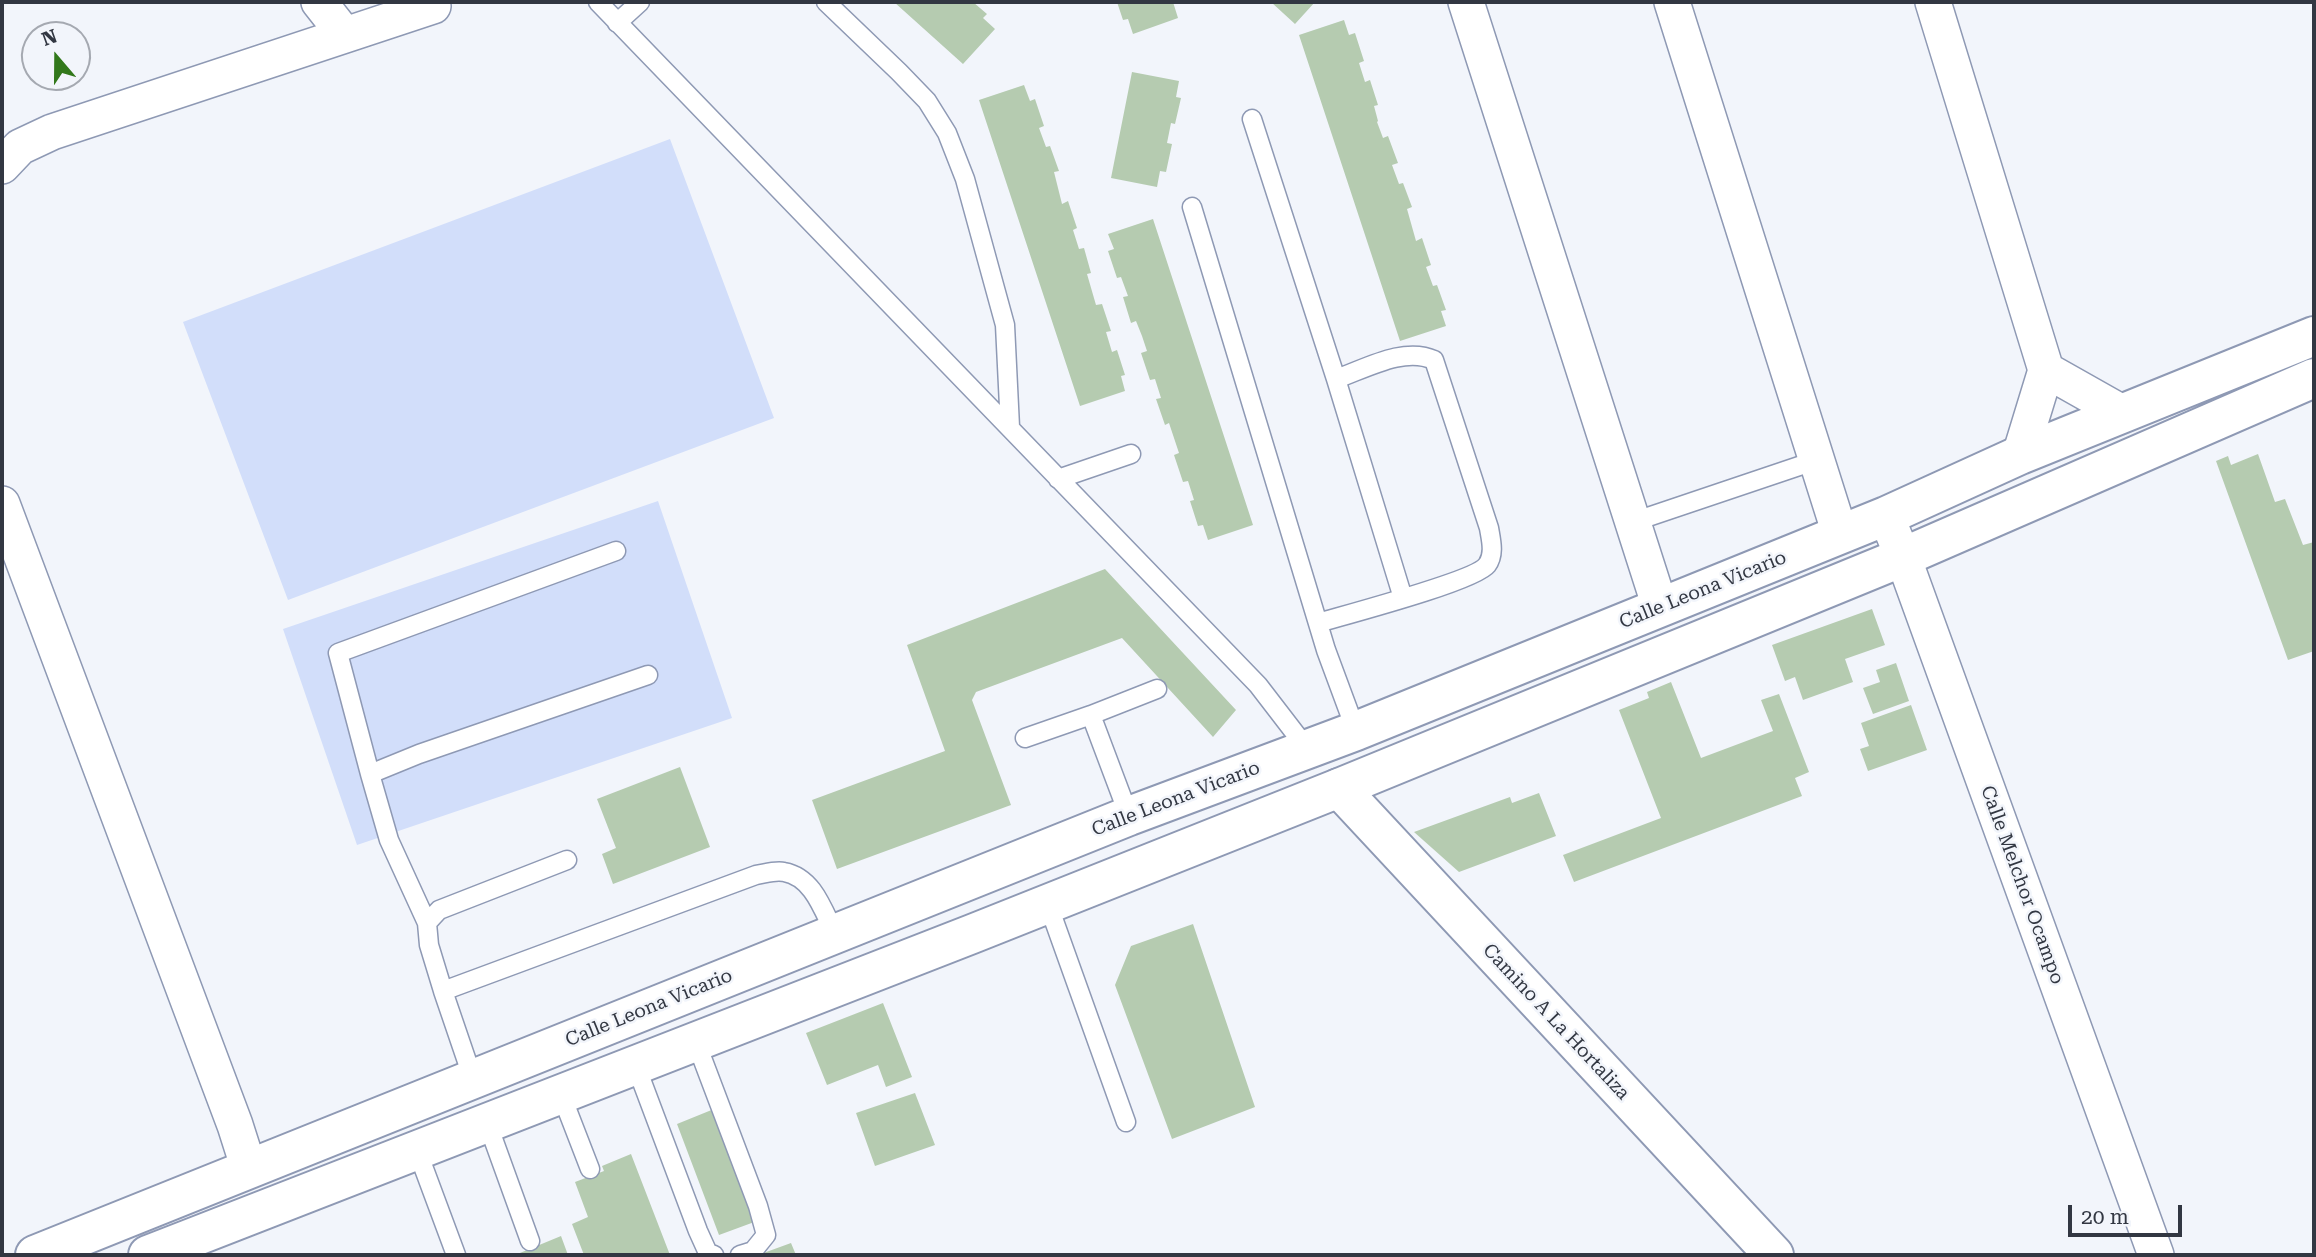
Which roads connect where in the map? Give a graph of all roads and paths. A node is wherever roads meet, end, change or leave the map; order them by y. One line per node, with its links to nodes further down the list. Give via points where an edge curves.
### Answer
1 (319, 2): 10 (street)
2 (598, 2): 9 (lane)
3 (640, 2): 9 (lane)
4 (825, 2): 21 (lane, via 927,101 947,134 965,179 1005,325)
5 (1466, 2): 28 (street)
6 (1672, 2): 24 (street)
7 (1933, 2): 15 (street)
8 (433, 6): 10 (street)
9 (617, 23): 21 (lane)
10 (345, 35): 12 (street, via 52,132 20,148)
11 (1252, 119): 17 (lane)
12 (2, 166)
13 (1192, 207): 34 (lane)
14 (2314, 336): 18 (main road, Calle Leona Vicario)
15 (2046, 370): 19 (street); 23 (street)
16 (2314, 378): 20 (main road)
17 (1336, 379): 32 (lane); 32 (lane, via 1400,357 1422,355 1434,360 1489,528 1492,550 1486,565 1473,574)
18 (2213, 379): 19 (main road, Calle Leona Vicario); 20 (main road)
19 (2123, 414): 23 (main road, Calle Leona Vicario)
20 (2227, 415): 31 (main road)
21 (1010, 427): 25 (lane)
22 (1131, 454): 25 (lane)
23 (2020, 455): 27 (main road, Calle Leona Vicario)
24 (1817, 460): 28 (lane); 29 (street)
25 (1058, 479): 40 (lane, via 1258,685)
26 (2, 503): 58 (street)
27 (1886, 516): 29 (main road, Calle Leona Vicario); 31 (street, Calle Melchor Ocampo)
28 (1633, 523): 33 (street)
29 (1840, 534): 33 (main road, Calle Leona Vicario)
30 (616, 551): 41 (lane, via 338,653)
31 (1903, 557): 42 (main road); 68 (street, Calle Melchor Ocampo)
32 (1403, 598): 34 (lane)
33 (1660, 607): 38 (main road, Calle Leona Vicario)
34 (1318, 623): 38 (lane)
35 (648, 675): 41 (lane)
36 (1157, 689): 37 (lane)
37 (1091, 715): 39 (lane); 43 (lane)
38 (1356, 731): 40 (main road, Calle Leona Vicario)
39 (1025, 738)
40 (1308, 750): 43 (main road, Calle Leona Vicario)
41 (370, 774): 47 (lane, via 389,841)
42 (1339, 788): 46 (main road); 67 (main road, Camino A La Hortaliza)
43 (1129, 816): 45 (main road, Calle Leona Vicario)
44 (567, 860): 47 (lane, via 439,910)
45 (954, 886): 48 (main road, Calle Leona Vicario); 49 (main road)
46 (1048, 904): 49 (main road); 56 (lane)
47 (427, 923): 50 (lane)
48 (835, 934): 50 (lane, via 802,879 782,871 756,875); 53 (main road, Calle Leona Vicario)
49 (972, 934): 51 (main road)
50 (443, 991): 53 (lane)
51 (695, 1042): 52 (main road); 66 (lane, via 766,1236 753,1251)
52 (636, 1066): 54 (main road); 65 (lane, via 698,1231 708,1253)
53 (473, 1079): 58 (main road, Calle Leona Vicario)
54 (561, 1094): 55 (main road); 59 (lane)
55 (486, 1122): 57 (main road); 60 (lane)
56 (1126, 1122)
57 (417, 1150): 63 (main road); 64 (lane)
58 (249, 1169): 61 (main road, Calle Leona Vicario)
59 (590, 1169)
60 (530, 1241)
61 (96, 1244): 62 (main road, Calle Leona Vicario)
62 (35, 1255)
63 (148, 1255)
64 (456, 1255)
65 (715, 1255)
66 (740, 1255)
67 (1774, 1255)
68 (2156, 1255)

